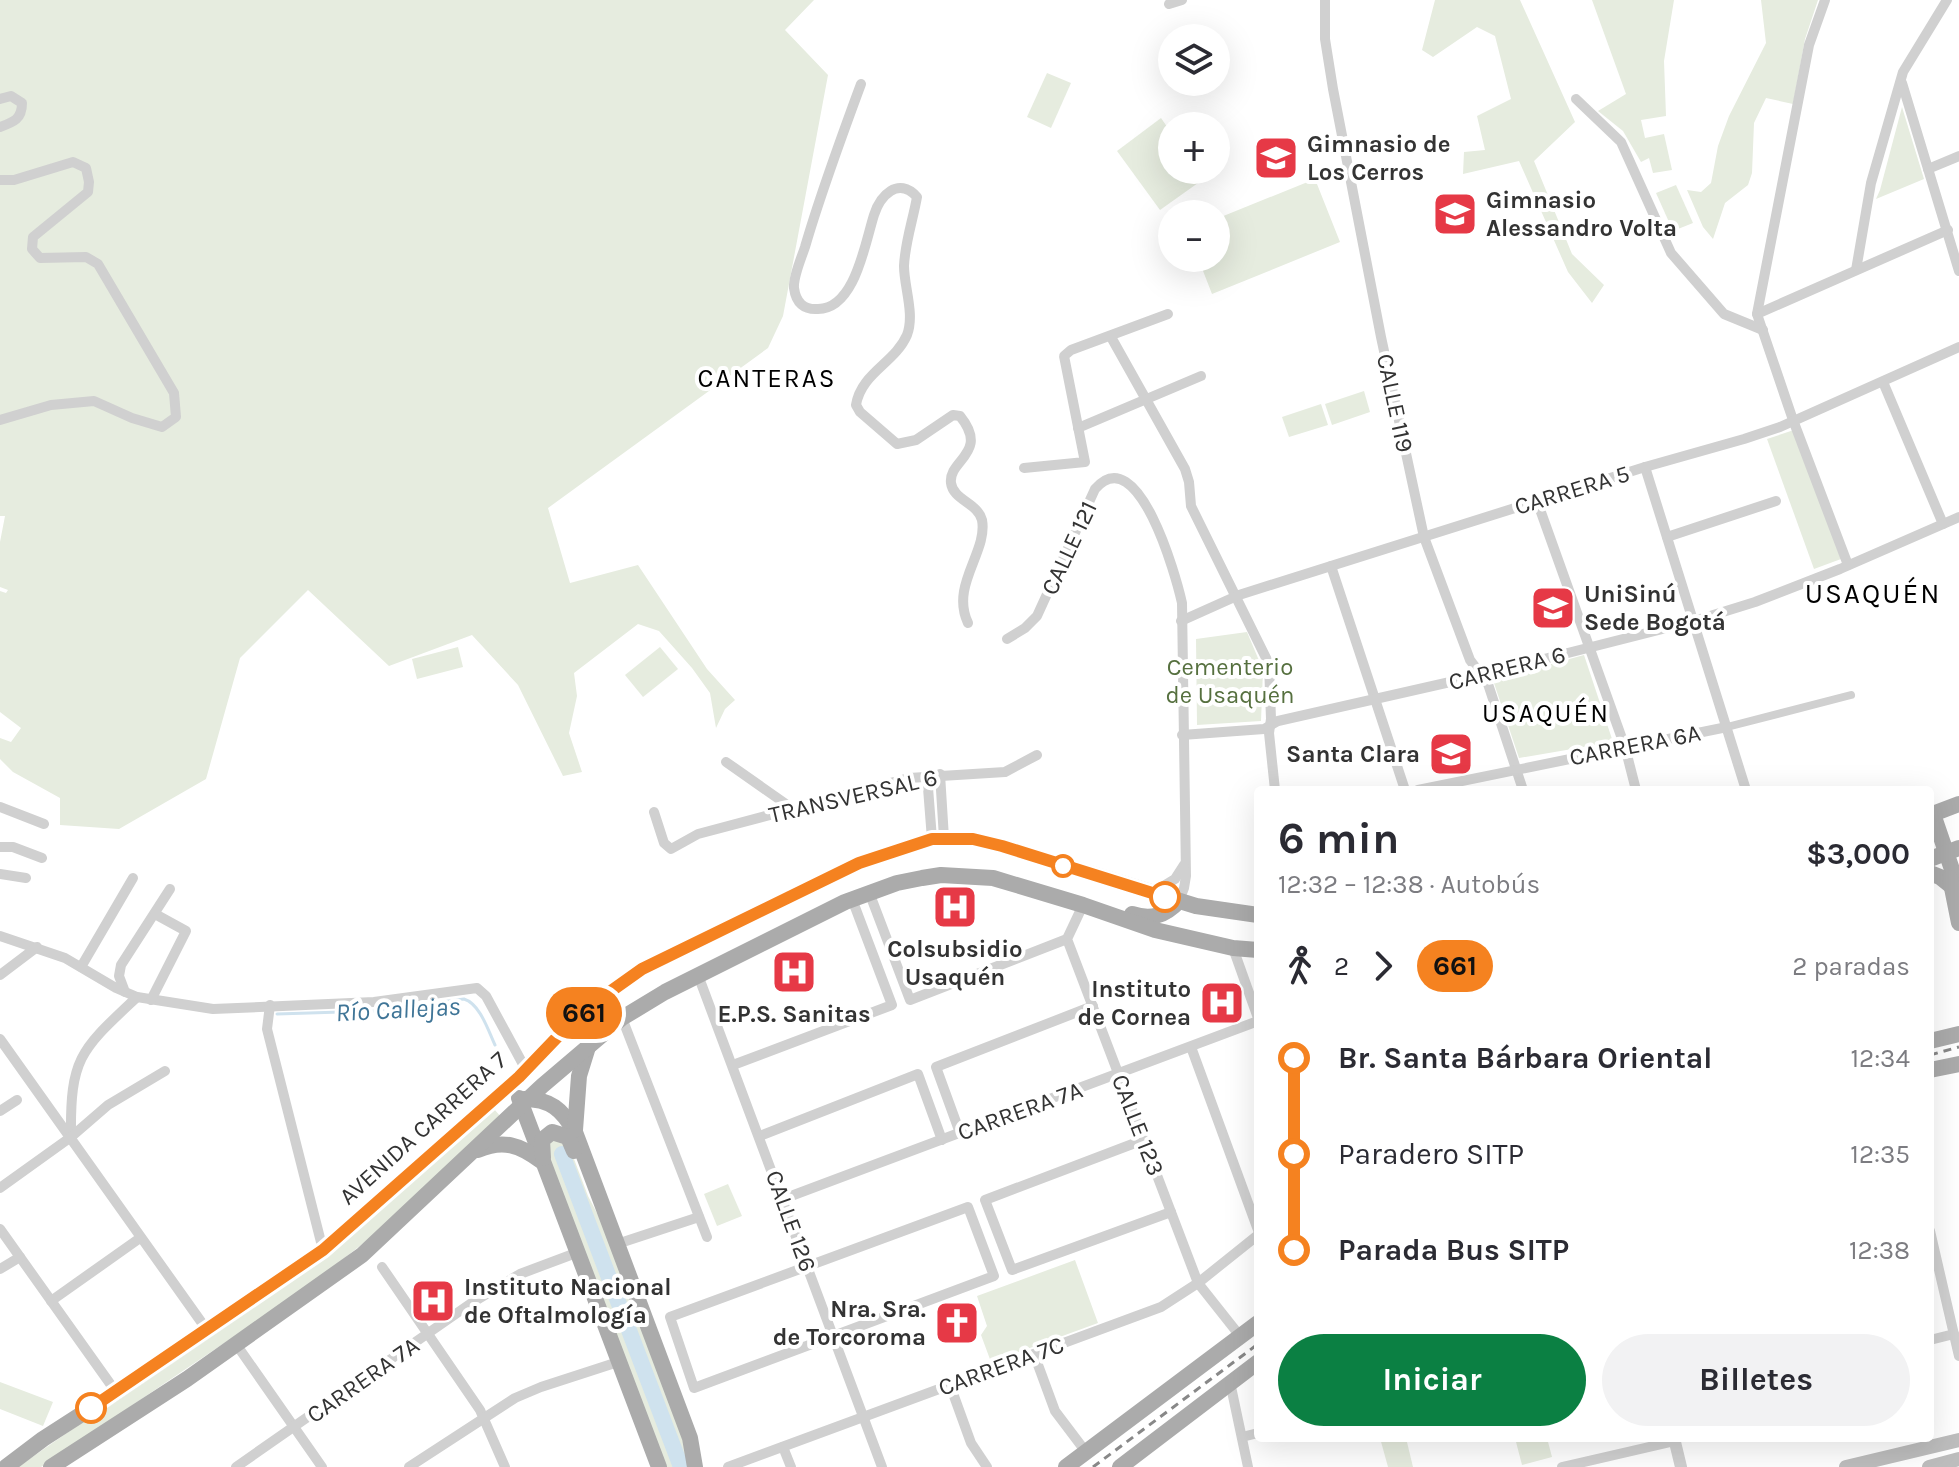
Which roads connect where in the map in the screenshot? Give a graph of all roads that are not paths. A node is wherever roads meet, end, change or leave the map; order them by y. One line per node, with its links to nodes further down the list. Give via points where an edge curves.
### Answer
1 (1182, 0): 5 (street)
2 (1325, 0): 35 (street, CALLE 119, via 1334,96)
3 (1813, 0): 6 (street)
4 (1947, 0): 7 (street, via 1903,72)
5 (1169, 4)
6 (1823, 5): 19 (street, via 1809,45)
7 (1902, 83): 13 (street); 16 (street, via 1871,183)
8 (861, 84): 42 (street, via 793,286 808,310 842,300 865,254 882,197 898,188 917,197 904,267 907,333 864,383 856,405 897,444 916,440 953,415 968,427 966,456 951,476 954,491 982,518 962,601)
9 (0, 99): 11 (street, via 11,96 22,103 22,112 16,121)
10 (1576, 99): 20 (street, via 1621,142 1671,253 1724,314)
11 (0, 127)
12 (1959, 156): 13 (street)
13 (1928, 169): 15 (street)
14 (0, 180): 26 (street, via 73,162 86,168 88,192 33,237 32,249 40,258 86,257 98,264 174,393 176,417 162,427 94,401 51,405)
15 (1948, 230): 16 (street); 17 (street)
16 (1856, 270): 19 (street)
17 (1959, 271)
18 (1168, 314): 21 (street)
19 (1757, 314): 20 (street)
20 (1763, 330): 27 (street)
21 (1111, 337): 25 (street); 28 (street, via 1064,356)
22 (1959, 347): 24 (street, CARRERA 5)
23 (1201, 376): 25 (street)
24 (1883, 382): 27 (street, CARRERA 5); 34 (street)
25 (1147, 399): 28 (street); 39 (street, via 1185,469 1191,506)
26 (0, 420)
27 (1793, 420): 29 (street, CARRERA 5); 37 (street)
28 (1078, 428): 30 (street, via 1085,462)
29 (1645, 467): 31 (street, CARRERA 5); 36 (street)
30 (1024, 468)
31 (1537, 501): 35 (street, CARRERA 5); 44 (street)
32 (1776, 501): 36 (street)
33 (1959, 517): 34 (street, CARRERA 6)
34 (1943, 524): 37 (street, CARRERA 6)
35 (1424, 537): 38 (street, CARRERA 5); 45 (street, CALLE 119, via 1470,660)
36 (1667, 537): 41 (street)
37 (1848, 565): 41 (street, CARRERA 6)
38 (1331, 566): 39 (street, CARRERA 5); 47 (street)
39 (1234, 597): 40 (street, CARRERA 5); 48 (street, via 1269,664)
40 (1181, 621): 43 (street, CALLE 121, via 1175,572 1156,526 1134,488 1108,477 1095,489 1037,616); 50 (street, CALLE 121)
41 (1694, 621): 44 (street, CARRERA 6); 49 (street)
42 (968, 623)
43 (1007, 639)
44 (1590, 647): 45 (street, CARRERA 6); 51 (street)
45 (1481, 675): 47 (street, CARRERA 6); 54 (street, CALLE 119)
46 (1851, 695): 49 (street, CARRERA 6A)
47 (1375, 700): 48 (street, CARRERA 6); 58 (street)
48 (1270, 725): 50 (street, CARRERA 6); 57 (street)
49 (1727, 727): 51 (street, CARRERA 6A); 62 (street)
50 (1182, 735): 74 (street, CALLE 121)
51 (1625, 747): 54 (street, CARRERA 6A); 61 (street)
52 (1037, 755): 55 (street, TRANSVERSAL 6, via 1005,772)
53 (726, 762): 65 (street)
54 (1516, 769): 59 (street, CARRERA 6A); 60 (street, CALLE 119)
55 (940, 774): 56 (street, TRANSVERSAL 6); 69 (street)
56 (927, 775): 65 (street, TRANSVERSAL 6); 69 (street)
57 (1275, 786)
58 (1404, 786)
59 (1437, 786)
60 (1522, 786)
61 (1635, 786)
62 (1745, 786)
63 (1959, 804): 67 (main road)
64 (0, 807): 68 (street)
65 (793, 809): 66 (street, TRANSVERSAL 6, via 698,834 671,849)
66 (654, 812)
67 (1935, 813): 71 (main road)
68 (44, 824)
69 (938, 839): 82 (main road, AVENIDA CARRERA 7, via 1002,846); 117 (main road, AVENIDA CARRERA 7, via 859,863 642,969 597,1001)
70 (0, 847): 72 (street)
71 (1955, 853): 73 (main road); 83 (main road)
72 (42, 858)
73 (1934, 858)
74 (1185, 863): 82 (street, via 1175,879); 86 (street, CALLE 121)
75 (0, 874): 77 (street)
76 (1934, 876): 83 (main road)
77 (26, 878)
78 (133, 878): 96 (street)
79 (1934, 884): 83 (main road)
80 (170, 889): 88 (street)
81 (869, 892): 84 (main road, AVENIDA CARRERA 7, via 922,878 962,875); 85 (main road, AVENIDA CARRERA 7); 92 (street, via 910,1000)
82 (1150, 893): 86 (main road, AVENIDA CARRERA 7)
83 (1956, 893): 90 (main road)
84 (1056, 896): 86 (main road, via 1145,918 1161,915); 87 (main road, AVENIDA CARRERA 7)
85 (852, 899): 98 (main road, AVENIDA CARRERA 7); 113 (street, via 892,1005)
86 (1179, 901): 89 (main road, AVENIDA CARRERA 7)
87 (1083, 905): 92 (street); 94 (main road, AVENIDA CARRERA 7, via 1155,930)
88 (155, 914): 99 (street, via 119,969); 101 (street, via 186,931)
89 (1254, 914)
90 (1959, 923)
91 (0, 936): 93 (street)
92 (1067, 939): 103 (street, CALLE 123)
93 (37, 947): 96 (street); 97 (street)
94 (1233, 948): 95 (main road, AVENIDA CARRERA 7); 104 (street)
95 (1254, 950)
96 (81, 967): 99 (street)
97 (0, 975)
98 (698, 975): 105 (main road, AVENIDA CARRERA 7); 113 (street, CALLE 126)
99 (125, 992): 100 (street)
100 (137, 997): 101 (street); 127 (street, via 79,1060 72,1085)
101 (151, 1000): 102 (street, via 213,1009)
102 (270, 1005): 117 (street, via 374,1002 470,987 482,990); 144 (street, via 267,1029)
103 (1093, 1006): 118 (street, CALLE 123); 125 (street, via 936,1067)
104 (1254, 1008)
105 (622, 1018): 110 (main road, AVENIDA CARRERA 7); 136 (street)
106 (1254, 1021): 111 (street, CARRERA 7A)
107 (1956, 1033): 109 (main road)
108 (0, 1039): 127 (street)
109 (1934, 1040)
110 (589, 1045): 122 (main road, AVENIDA CARRERA 7); 124 (main road, via 579,1076)
111 (1191, 1047): 118 (street, CARRERA 7A); 137 (street)
112 (1959, 1064): 114 (main road)
113 (733, 1065): 126 (street, CALLE 126)
114 (1934, 1069)
115 (165, 1071): 127 (street, via 108,1105)
116 (1934, 1071): 119 (main road)
117 (522, 1073): 120 (main road, AVENIDA CARRERA 7); 122 (main road)
118 (1119, 1074): 125 (street, CARRERA 7A); 129 (street, CALLE 123)
119 (1959, 1075)
120 (494, 1099): 122 (main road); 144 (main road, AVENIDA CARRERA 7)
121 (17, 1100): 123 (street)
122 (523, 1101): 124 (main road, via 558,1107); 130 (main road, AVENIDA CARRERA 7); 131 (main road)
123 (0, 1111)
124 (575, 1132): 138 (main road)
125 (960, 1133): 128 (street, CARRERA 7A)
126 (760, 1136): 128 (street, via 918,1074); 134 (street, CALLE 126)
127 (71, 1137): 132 (street); 142 (street)
128 (942, 1140): 134 (street, CARRERA 7A)
129 (1143, 1140): 135 (street, CALLE 123); 135 (street, via 985,1200 1012,1270)
130 (470, 1155): 131 (main road, via 498,1143 510,1144); 160 (main road, AVENIDA CARRERA 7, via 362,1255)
131 (542, 1162): 133 (main road)
132 (0, 1188)
133 (552, 1189): 138 (main road, via 541,1145 545,1136 556,1132 568,1137); 145 (main road)
134 (783, 1199): 149 (street, CALLE 126)
135 (1171, 1212): 151 (street, CALLE 123)
136 (699, 1217): 141 (street); 143 (street)
137 (1254, 1222)
138 (609, 1225): 143 (main road)
139 (0, 1229): 146 (street)
140 (1254, 1236): 151 (street, CARRERA 7C)
141 (707, 1237)
142 (140, 1238): 152 (street); 154 (street)
143 (617, 1244): 173 (main road)
144 (323, 1250): 154 (main road, AVENIDA CARRERA 7)
145 (576, 1253): 155 (street, CARRERA 7A, via 520,1274); 163 (main road)
146 (20, 1257): 150 (street); 152 (street)
147 (1934, 1257): 156 (street)
148 (382, 1267): 155 (street)
149 (808, 1268): 157 (street, CALLE 126); 157 (street, via 670,1317 694,1388); 157 (street, via 968,1207 994,1276)
150 (0, 1269)
151 (1198, 1283): 158 (street, CALLE 123); 161 (street, CARRERA 7C, via 1161,1307)
152 (51, 1301): 167 (street)
153 (1254, 1326): 158 (main road)
154 (207, 1330): 167 (main road, AVENIDA CARRERA 7)
155 (428, 1333): 169 (street); 170 (street, CARRERA 7A)
156 (1954, 1334): 159 (street); 162 (street)
157 (834, 1336): 168 (street, CALLE 126)
158 (1240, 1336): 178 (main road)
159 (1934, 1339)
160 (236, 1344): 170 (street); 181 (main road, AVENIDA CARRERA 7)
161 (1034, 1354): 166 (street, CARRERA 7C); 178 (street, via 1055,1411)
162 (1959, 1356)
163 (618, 1362): 169 (street, via 528,1392); 186 (main road)
164 (1254, 1365): 165 (main road)
165 (1230, 1382): 172 (street); 194 (main road)
166 (950, 1385): 168 (street, CARRERA 7C); 192 (street, via 971,1443)
167 (116, 1392): 180 (main road, AVENIDA CARRERA 7)
168 (864, 1417): 177 (street, CARRERA 7C); 191 (street, CALLE 126)
169 (485, 1418): 184 (street); 185 (street)
170 (295, 1428): 182 (street, CARRERA 7A); 183 (street)
171 (1254, 1434): 172 (street)
172 (1242, 1437): 195 (street)
173 (690, 1438): 187 (main road); 188 (main road)
174 (1959, 1440): 198 (main road)
175 (1667, 1442): 196 (street)
176 (1675, 1442): 197 (street)
177 (783, 1447): 189 (street, CARRERA 7C); 190 (street)
178 (1086, 1452): 193 (main road)
179 (1959, 1459): 199 (main road)
180 (6, 1467)
181 (51, 1467)
182 (236, 1467)
183 (322, 1467)
184 (409, 1467)
185 (505, 1467)
186 (659, 1467)
187 (695, 1467)
188 (704, 1467)
189 (728, 1467)
190 (791, 1467)
191 (882, 1467)
192 (987, 1467)
193 (1066, 1467)
194 (1120, 1467)
195 (1248, 1467)
196 (1562, 1467)
197 (1681, 1467)
198 (1846, 1467)
199 (1929, 1467)

